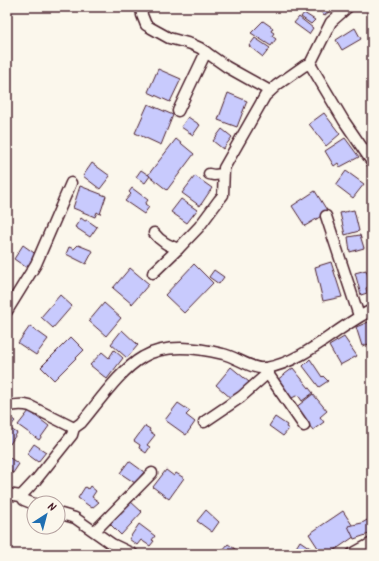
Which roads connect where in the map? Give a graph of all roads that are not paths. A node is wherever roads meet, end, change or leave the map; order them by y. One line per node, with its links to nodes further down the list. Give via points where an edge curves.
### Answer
1 (141, 7): 3 (street, via 146,25 169,38 192,44)
2 (348, 7): 4 (street, via 335,17)
3 (206, 52): 5 (street); 6 (street)
4 (310, 64): 5 (street); 7 (street)
5 (270, 91): 9 (street, via 224,168)
6 (178, 111)
7 (372, 162)
8 (209, 174): 9 (street)
9 (223, 174): 13 (street, via 223,194 199,227)
10 (71, 183): 16 (street, via 36,264)
11 (326, 216): 17 (street)
12 (154, 233): 13 (street, via 165,244)
13 (178, 249): 14 (street)
14 (153, 273)
15 (372, 310): 17 (street)
16 (7, 311)
17 (359, 316): 18 (street, via 296,358)
18 (266, 370): 20 (street, via 241,397); 21 (street); 22 (street, via 229,355 208,350 175,349 152,352 142,357 119,378 81,424)
19 (7, 407): 22 (street, via 17,404 30,406)
20 (204, 422)
21 (304, 426)
22 (74, 428): 25 (street, via 72,435)
23 (152, 473): 28 (street)
24 (7, 494): 25 (street)
25 (21, 496): 26 (street)
26 (26, 501)
27 (66, 515): 28 (street)
28 (95, 531): 30 (street, via 112,544)
29 (372, 543): 31 (street)
30 (133, 554)
31 (352, 554)

